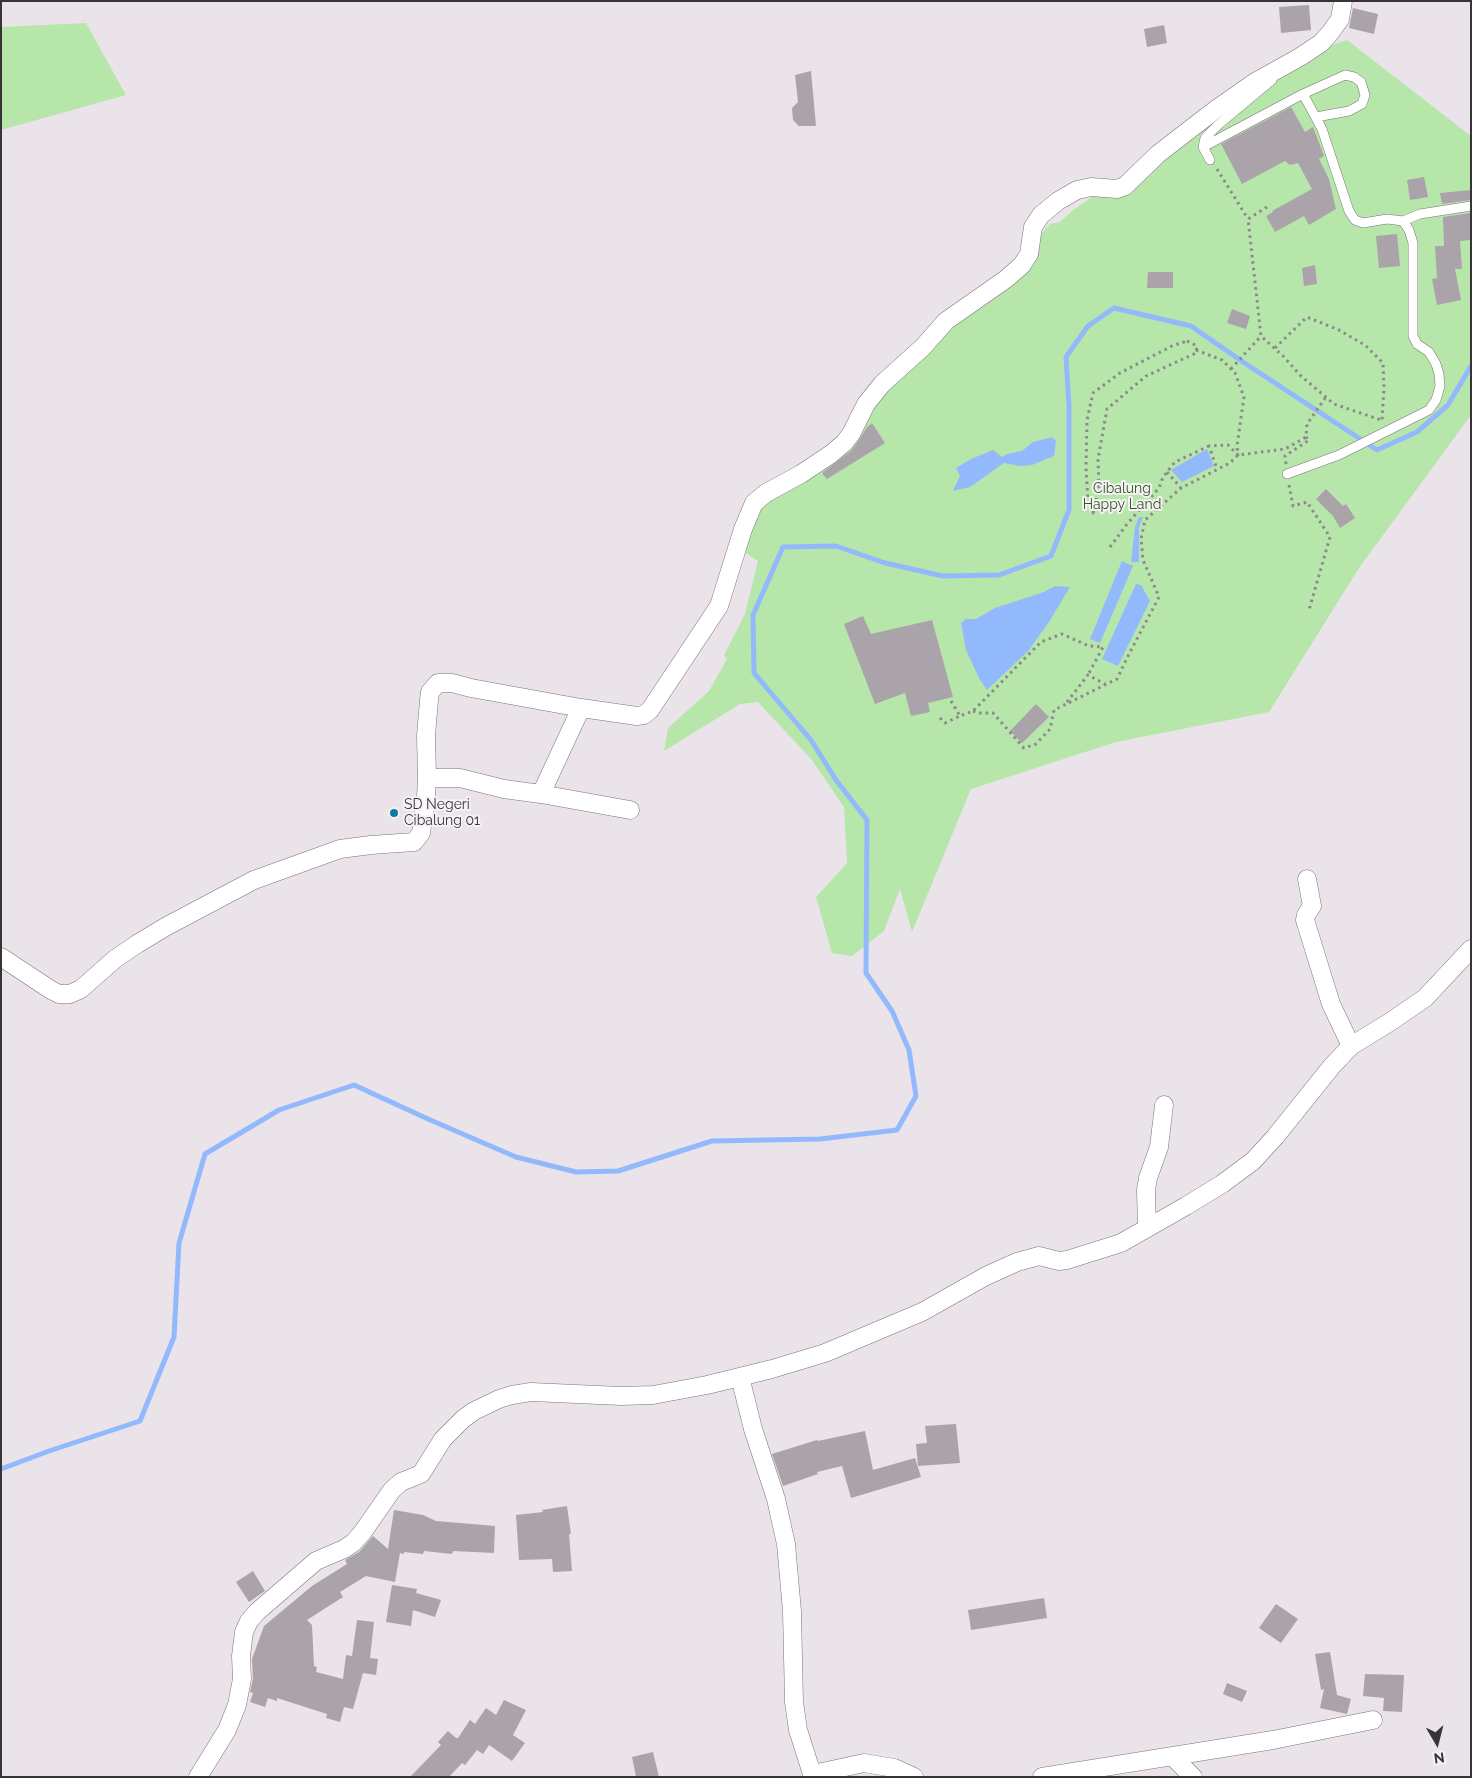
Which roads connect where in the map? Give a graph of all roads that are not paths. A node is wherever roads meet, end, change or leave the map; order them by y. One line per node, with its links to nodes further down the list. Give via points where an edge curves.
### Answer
1 (1343, 1): 2 (street, via 1340,19 1330,33)
2 (1288, 64): 5 (lane, via 1211,131); 10 (street, via 1215,110 1158,154 1125,186 1077,190 1041,215 1033,227 1029,254 1022,265 946,321 882,384 866,404 844,443 754,503 719,606 647,714 637,716)
3 (1303, 94): 4 (lane); 4 (lane, via 1345,75 1361,82 1362,104 1350,111); 5 (lane)
4 (1316, 117): 8 (lane, via 1355,220 1363,223 1386,219)
5 (1203, 147): 6 (lane)
6 (1210, 160)
7 (1471, 206): 8 (lane, via 1420,214)
8 (1403, 221): 9 (lane, via 1413,243 1413,336 1436,364 1440,386 1436,400 1429,410 1339,455)
9 (1287, 474)
10 (581, 708): 11 (street, via 438,683 430,692 429,700); 12 (street)
11 (427, 778): 12 (street, via 460,778); 16 (street, via 421,833 414,842 340,849 254,880 137,944 76,992 55,992)
12 (540, 794): 13 (street)
13 (630, 810)
14 (1307, 879): 17 (street, via 1312,906 1305,921 1331,1004)
15 (1471, 949): 17 (street, via 1425,998)
16 (1, 958)
17 (1351, 1046): 19 (street, via 1253,1161 1222,1184)
18 (1164, 1105): 19 (street, via 1159,1148 1146,1190)
19 (1147, 1228): 20 (street, via 1121,1242 1074,1258 1059,1261 1034,1256 1017,1262 922,1312 844,1346)
20 (740, 1377): 24 (street, via 786,1544 792,1611 794,1702 798,1730); 25 (street, via 653,1395 531,1392 499,1398 463,1419 443,1439 420,1474 392,1490 353,1543 316,1561 249,1621 244,1632 237,1705 227,1730)
21 (1374, 1720): 22 (street)
22 (1173, 1756): 23 (street); 28 (street)
23 (1092, 1773): 27 (street)
24 (813, 1775): 26 (street, via 864,1763 894,1768)
25 (198, 1777)
26 (914, 1777)
27 (1042, 1777)
28 (1193, 1777)

